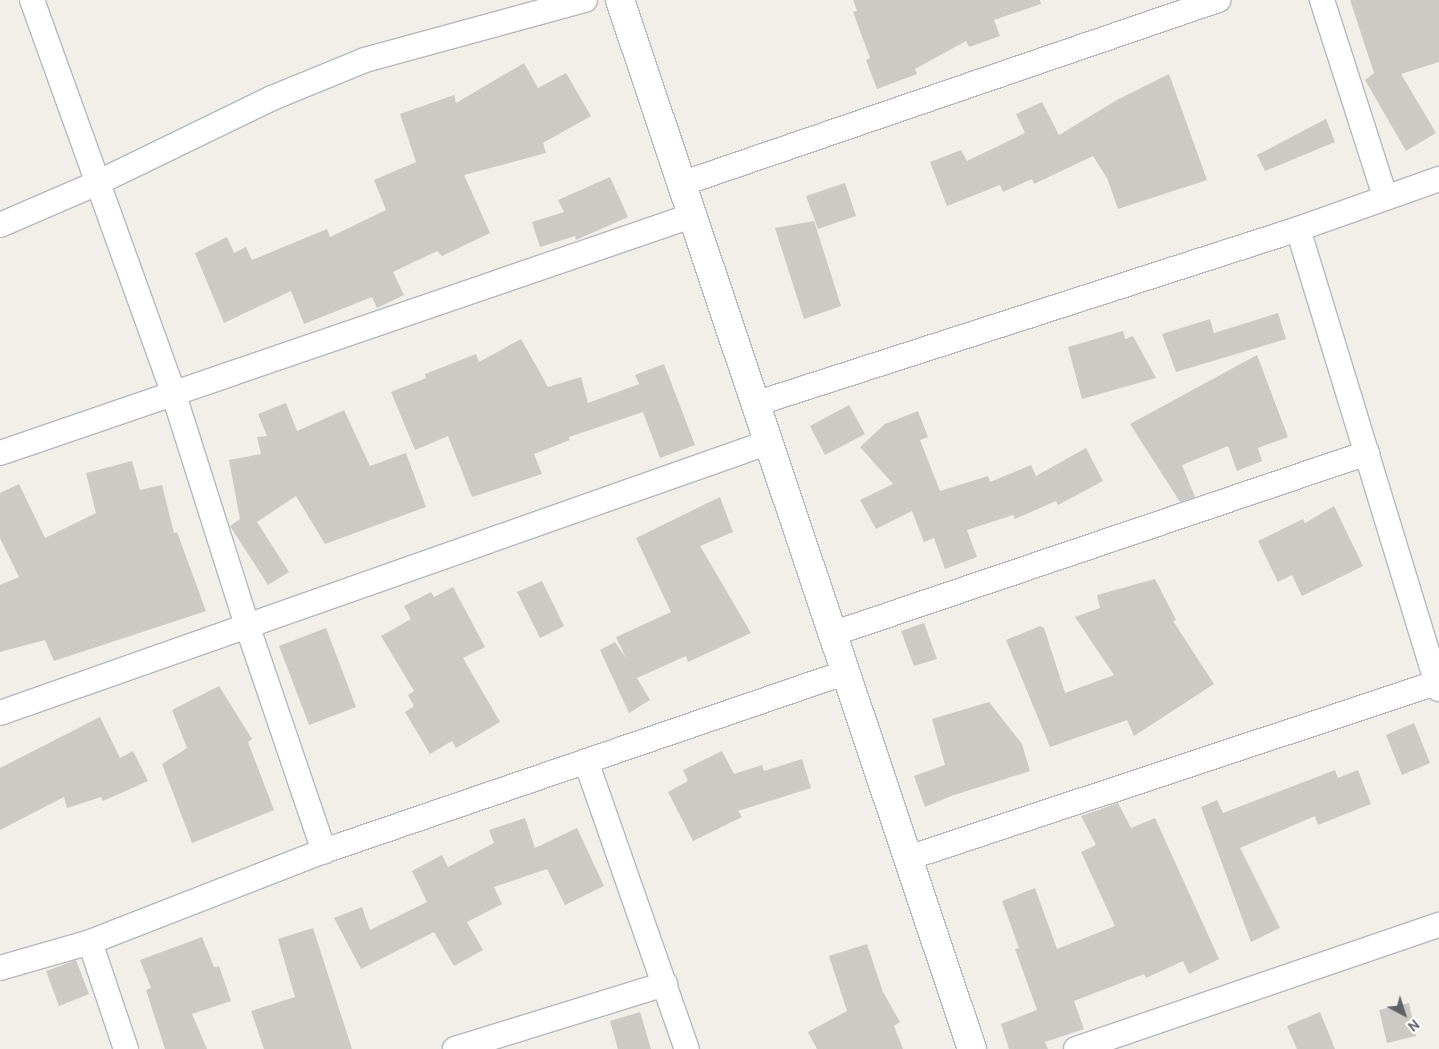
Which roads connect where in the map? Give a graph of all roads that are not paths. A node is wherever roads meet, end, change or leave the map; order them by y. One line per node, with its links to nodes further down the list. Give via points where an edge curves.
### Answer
1 (32, 0): 7 (street)
2 (585, 0): 7 (street, via 365,60 272,98)
3 (620, 0): 8 (street)
4 (1218, 0): 8 (street)
5 (1322, 0): 9 (street)
6 (1439, 179): 9 (street)
7 (97, 183): 11 (street); 13 (street)
8 (681, 184): 10 (street)
9 (1385, 196): 12 (street)
10 (694, 215): 13 (street); 14 (street)
11 (0, 225)
12 (1298, 229): 14 (street); 17 (street)
13 (174, 395): 16 (street); 18 (street)
14 (755, 404): 15 (street)
15 (769, 442): 18 (street); 19 (street)
16 (0, 453)
17 (1367, 453): 19 (street); 21 (street)
18 (248, 628): 22 (street); 24 (street)
19 (832, 634): 20 (street)
20 (844, 673): 23 (street); 25 (street)
21 (1438, 685): 25 (street)
22 (0, 713)
23 (587, 764): 24 (street); 29 (street)
24 (324, 851): 27 (street)
25 (908, 858): 33 (street)
26 (1439, 925): 34 (street)
27 (90, 942): 28 (street); 30 (street)
28 (0, 968)
29 (665, 984): 31 (street); 32 (street)
30 (126, 1049)
31 (455, 1049)
32 (687, 1049)
33 (972, 1049)
34 (1076, 1049)

